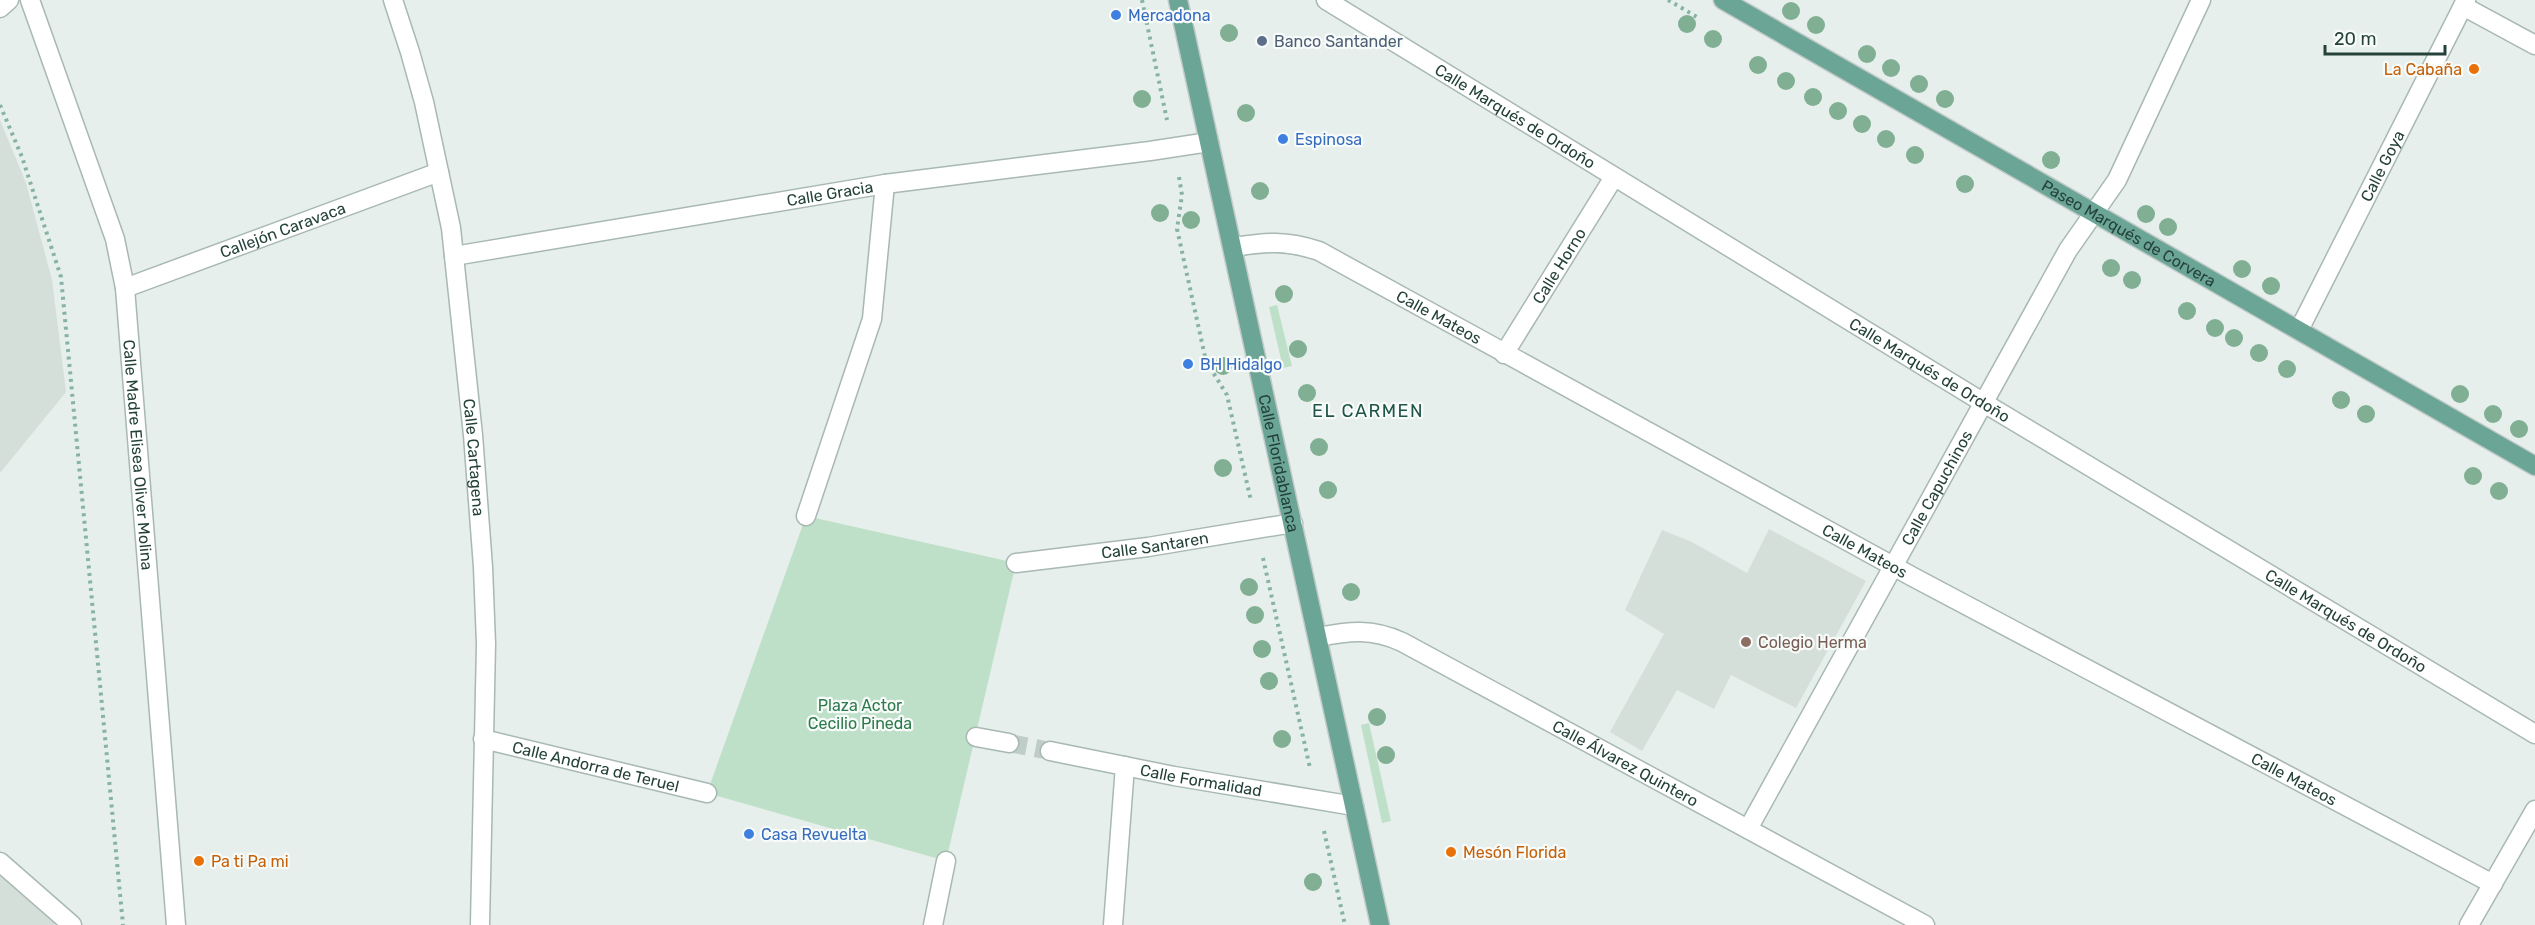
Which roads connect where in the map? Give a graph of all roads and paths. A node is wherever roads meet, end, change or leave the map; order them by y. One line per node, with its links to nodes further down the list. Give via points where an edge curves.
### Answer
1 (9, 0): 10 (street)
2 (30, 0): 21 (street, Calle Madre Elisea Oliver Molina, via 115,239)
3 (1142, 0): 14 (path)
4 (1178, 0): 13 (main road, Calle Floridablanca)
5 (1326, 0): 16 (street, Calle Marqués de Ordoño)
6 (1724, 0): 18 (main road, Paseo Marqués de Corvera)
7 (2200, 0): 18 (street, Calle Capuchinos, via 2117,180)
8 (399, 2): 15 (street, Calle Cartagena)
9 (2465, 3): 11 (street); 22 (street, Calle Goya)
10 (0, 8)
11 (2535, 45)
12 (0, 105): 48 (path, via 22,157 61,277)
13 (1209, 142): 14 (street, Calle Gracia); 19 (main road, Calle Floridablanca)
14 (1172, 147): 17 (street, Calle Gracia); 28 (path, via 1182,189 1177,229 1206,360 1227,395)
15 (439, 172): 20 (street, Calle Cartagena); 21 (street, Callejón Caravaca)
16 (1614, 177): 23 (street, Calle Horno); 24 (street, Calle Marqués de Ordoño)
17 (885, 184): 20 (street, Calle Gracia); 26 (street, via 872,319)
18 (2094, 213): 22 (main road, Paseo Marqués de Corvera); 24 (street, Calle Capuchinos, via 2068,250)
19 (1233, 248): 23 (street, Calle Mateos, via 1269,241 1319,251); 27 (main road, Calle Floridablanca)
20 (454, 256): 34 (street, Calle Cartagena, via 483,567)
21 (125, 288): 49 (street, Calle Madre Elisea Oliver Molina)
22 (2299, 330): 25 (main road, Paseo Marqués de Corvera)
23 (1504, 354): 30 (street, Calle Mateos)
24 (1984, 403): 30 (street, Calle Capuchinos); 32 (street, Calle Marqués de Ordoño)
25 (2535, 466)
26 (806, 516)
27 (1293, 523): 28 (street, Calle Santaren); 31 (main road, Calle Floridablanca)
28 (1257, 529): 29 (street, Calle Santaren); 39 (path)
29 (1016, 563)
30 (1893, 566): 42 (street, Calle Capuchinos); 45 (street, Calle Mateos)
31 (1318, 637): 40 (main road, Calle Floridablanca); 42 (street, Calle Álvarez Quintero, via 1366,631 1402,642)
32 (2535, 734)
33 (976, 736): 35 (street)
34 (483, 739): 38 (street, Calle Andorra de Teruel); 50 (street, Calle Cartagena)
35 (1008, 743)
36 (1050, 751): 37 (street, Calle Formalidad)
37 (1125, 766): 39 (street, Calle Formalidad); 52 (street)
38 (707, 793)
39 (1318, 800): 40 (street, Calle Formalidad); 53 (path)
40 (1354, 806): 54 (main road, Calle Floridablanca)
41 (2535, 810): 45 (street)
42 (1749, 829): 46 (street, Calle Álvarez Quintero)
43 (946, 861): 51 (street)
44 (0, 862): 47 (street)
45 (2493, 884): 56 (street)
46 (1902, 919): 55 (street, Calle Álvarez Quintero)
47 (72, 925)
48 (123, 925)
49 (176, 925)
50 (480, 925)
51 (933, 925)
52 (1113, 925)
53 (1345, 925)
54 (1380, 925)
55 (1925, 925)
56 (2469, 925)

